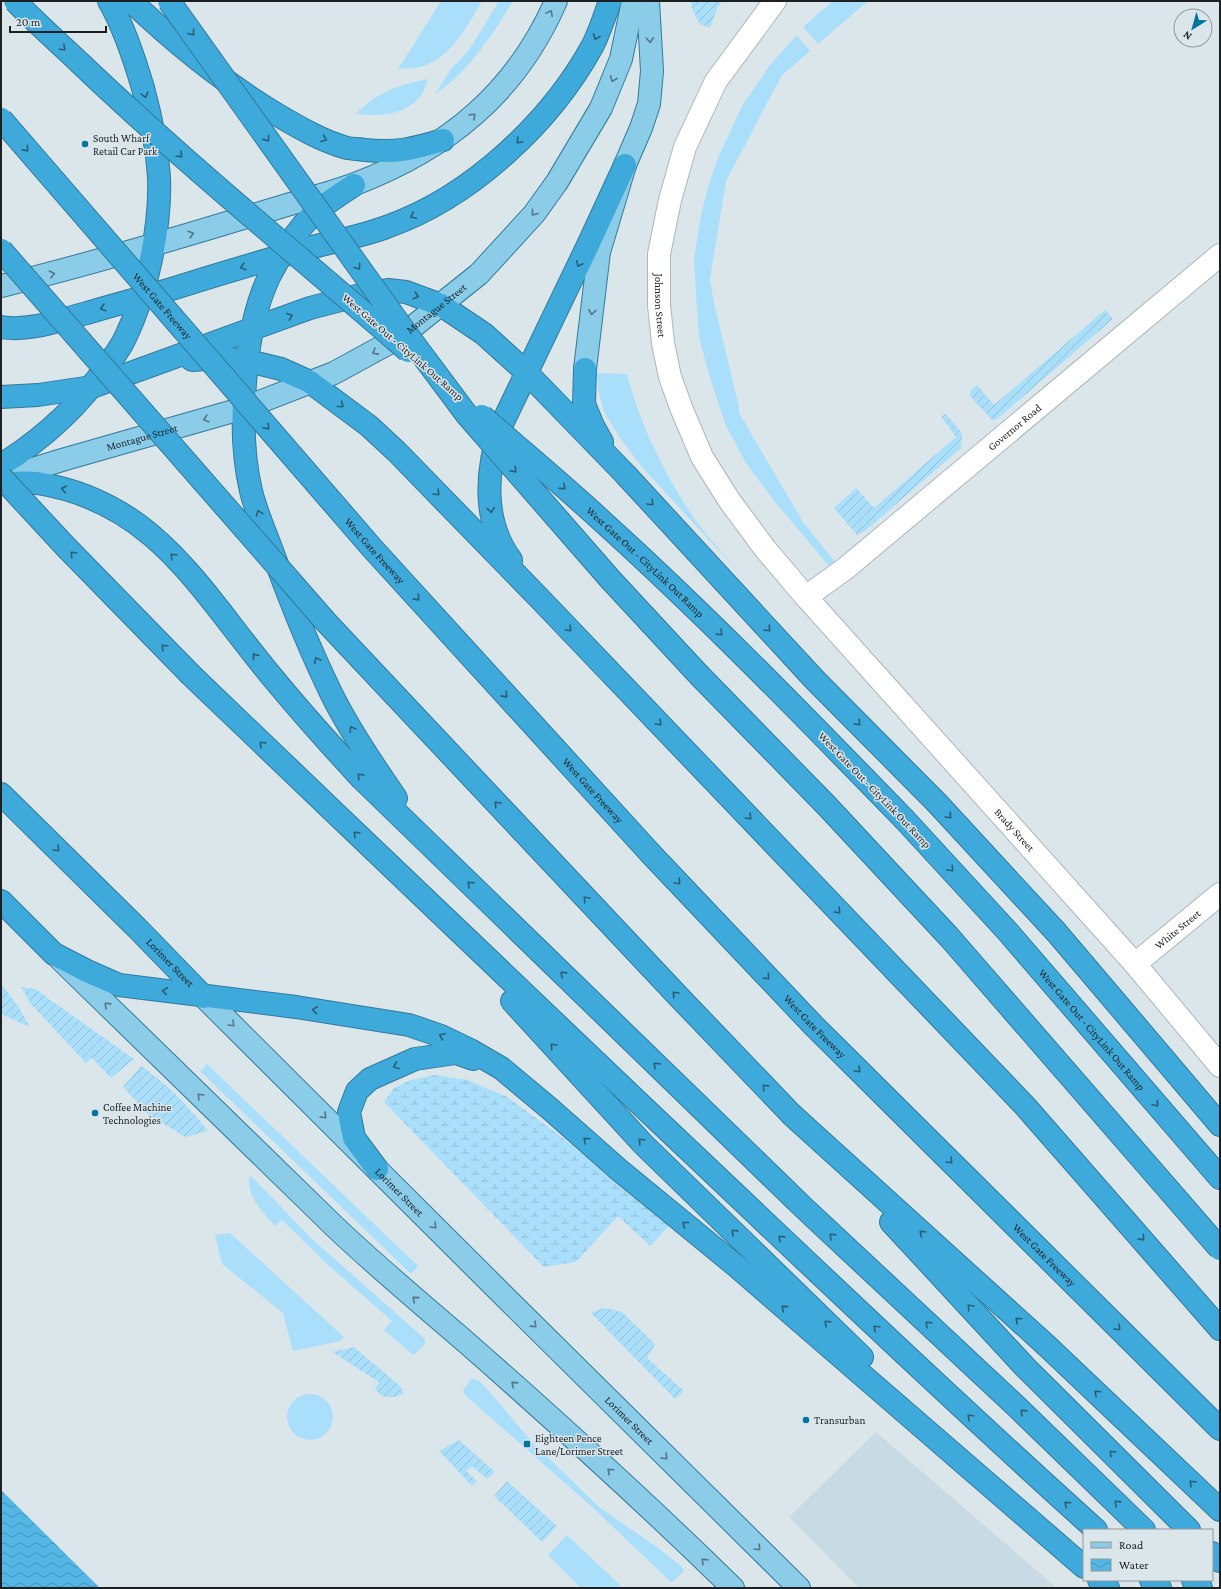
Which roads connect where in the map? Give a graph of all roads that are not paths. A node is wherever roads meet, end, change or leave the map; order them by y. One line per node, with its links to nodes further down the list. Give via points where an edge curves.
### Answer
1 (15, 1): 50 (highway, West Gate Out - CityLink Out Ramp, one-way to 50, bridge, via 200,173 318,272 603,522 693,607 905,820 1008,932)
2 (109, 1): 14 (highway, one-way to 14, via 134,58 148,108 159,178)
3 (131, 1): 11 (highway, one-way to 11, via 210,70 264,106 315,135 348,148 385,152 407,150)
4 (169, 1): 51 (highway, one-way to 51, bridge, via 467,415 610,579 699,676 950,938)
5 (556, 1): 11 (main road, one-way to 5, via 473,117 513,74 536,40)
6 (610, 1): 17 (highway, one-way to 17, via 593,44 572,79 516,144 467,184 442,201 388,226)
7 (634, 1): 20 (main road, Montague Street, one-way to 20, via 621,59 601,108 557,182 508,245 479,274)
8 (648, 1): 12 (main road, one-way to 12, via 652,71 649,104)
9 (775, 1): 35 (street, Johnson Street, via 716,81 685,147 670,200 659,254 659,305 662,343 670,377 702,457 729,500)
10 (1, 119): 53 (highway, West Gate Freeway, one-way to 53, bridge, via 372,548 613,813 814,1026)
11 (443, 140): 13 (main road, via 397,166)
12 (625, 165): 25 (main road, one-way to 25, via 599,252); 26 (highway, one-way to 26)
13 (354, 185): 14 (main road, one-way to 13); 17 (highway, via 322,206 303,225)
14 (154, 245): 18 (main road, one-way to 14); 19 (highway)
15 (1, 250): 47 (highway, one-way to 15, bridge, via 326,622)
16 (1220, 255): 35 (street, Governor Road, via 846,568)
17 (281, 256): 19 (highway, one-way to 19); 22 (highway, via 269,278 257,311)
18 (1, 286)
19 (140, 298): 21 (highway, one-way to 21, via 39,325); 28 (highway, via 121,345)
20 (441, 305): 22 (highway, one-way to 20, via 310,308 388,290 406,292); 26 (highway, via 484,334); 27 (main road, Montague Street, one-way to 27, via 400,337 334,373)
21 (1, 327)
22 (254, 329): 23 (highway); 24 (highway)
23 (248, 361): 24 (highway, via 220,358); 27 (highway, via 281,369); 30 (highway)
24 (163, 362): 28 (highway)
25 (585, 369): 32 (highway, via 584,404 593,426)
26 (526, 372): 32 (highway); 36 (highway, one-way to 36, via 494,444 488,493 492,521 506,552)
27 (310, 382): 30 (main road, Montague Street); 36 (highway, one-way to 36, via 369,426 397,452)
28 (92, 387): 29 (highway, via 38,395); 31 (highway, via 55,426)
29 (1, 397)
30 (244, 408): 33 (main road, Montague Street, one-way to 33); 38 (highway, one-way to 30, via 375,769 333,696 291,603 251,491 246,459)
31 (1, 465)
32 (624, 474): 48 (highway, one-way to 48, via 1057,933)
33 (1, 478): 39 (highway, one-way to 33, bridge, via 180,664)
34 (1, 483): 38 (highway, one-way to 34, via 315,728 189,572 150,534 111,506 71,490 36,483)
35 (806, 597): 43 (street, Brady Street)
36 (542, 601): 52 (highway, one-way to 52, via 1025,1106)
37 (1, 794): 44 (highway, Lorimer Street, one-way to 44)
38 (427, 843): 57 (highway, one-way to 38, via 1016,1406 804,1208)
39 (384, 861): 55 (highway, one-way to 39, via 644,1144); 56 (highway, one-way to 39, via 960,1406)
40 (1220, 894): 43 (street, White Street)
41 (1, 901): 42 (highway)
42 (54, 954): 44 (highway, one-way to 42, via 119,985); 62 (main road, one-way to 42, via 613,1474 334,1226)
43 (1135, 964): 45 (street, Brady Street)
44 (204, 996): 46 (highway, one-way to 44, via 465,1047 409,1025); 49 (main road, Lorimer Street, one-way to 49)
45 (1220, 1066)
46 (501, 1068): 49 (highway, one-way to 49, via 456,1053 415,1059 370,1079 357,1091 349,1112 354,1138); 55 (highway, one-way to 46)
47 (792, 1115): 54 (highway, one-way to 47, via 1047,1346); 58 (highway, one-way to 47, via 1025,1367)
48 (1220, 1125)
49 (377, 1169): 63 (main road, Lorimer Street, one-way to 63)
50 (1220, 1178)
51 (1220, 1249)
52 (1220, 1329)
53 (1220, 1430)
54 (1220, 1510)
55 (1037, 1525): 59 (highway)
56 (1095, 1529)
57 (1143, 1529)
58 (1188, 1529)
59 (1083, 1566)
60 (1100, 1581): 64 (highway)
61 (1152, 1581): 65 (highway)
62 (732, 1588)
63 (799, 1588)
64 (1108, 1588)
65 (1160, 1588)

